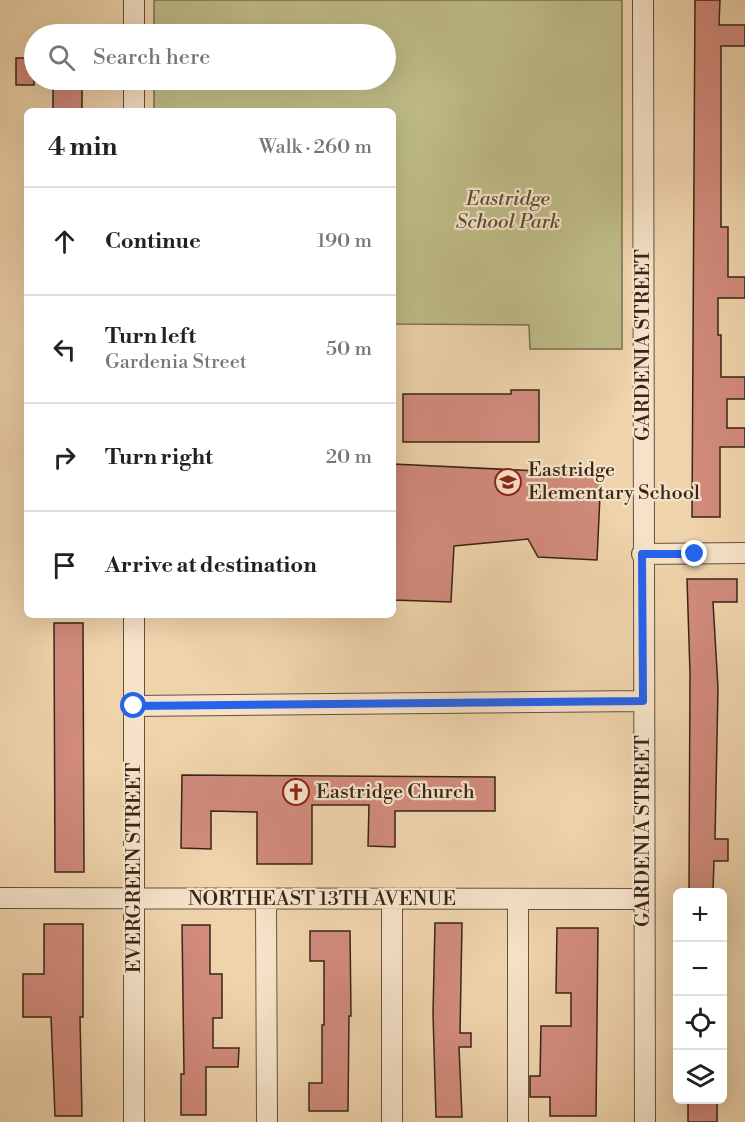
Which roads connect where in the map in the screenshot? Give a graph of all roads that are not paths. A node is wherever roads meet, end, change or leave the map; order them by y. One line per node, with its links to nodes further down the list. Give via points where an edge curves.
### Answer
1 (134, 0): 3 (street)
2 (643, 0): 7 (street, GARDENIA STREET)
3 (134, 24)
4 (134, 90): 5 (street)
5 (134, 108)
6 (745, 553): 7 (street)
7 (642, 554): 9 (street, GARDENIA STREET)
8 (134, 618): 10 (street, EVERGREEN STREET)
9 (643, 701): 10 (street); 16 (street, GARDENIA STREET)
10 (134, 706): 12 (street, EVERGREEN STREET)
11 (0, 898): 12 (street, NORTHEAST 13TH AVENUE)
12 (134, 899): 13 (street, NORTHEAST 13TH AVENUE); 17 (street, EVERGREEN STREET)
13 (266, 899): 14 (street, NORTHEAST 13TH AVENUE); 18 (street)
14 (392, 899): 15 (street, NORTHEAST 13TH AVENUE); 19 (street)
15 (518, 899): 16 (street, NORTHEAST 13TH AVENUE); 20 (street)
16 (644, 899): 21 (street, GARDENIA STREET)
17 (134, 1122)
18 (267, 1122)
19 (392, 1122)
20 (518, 1122)
21 (645, 1122)

